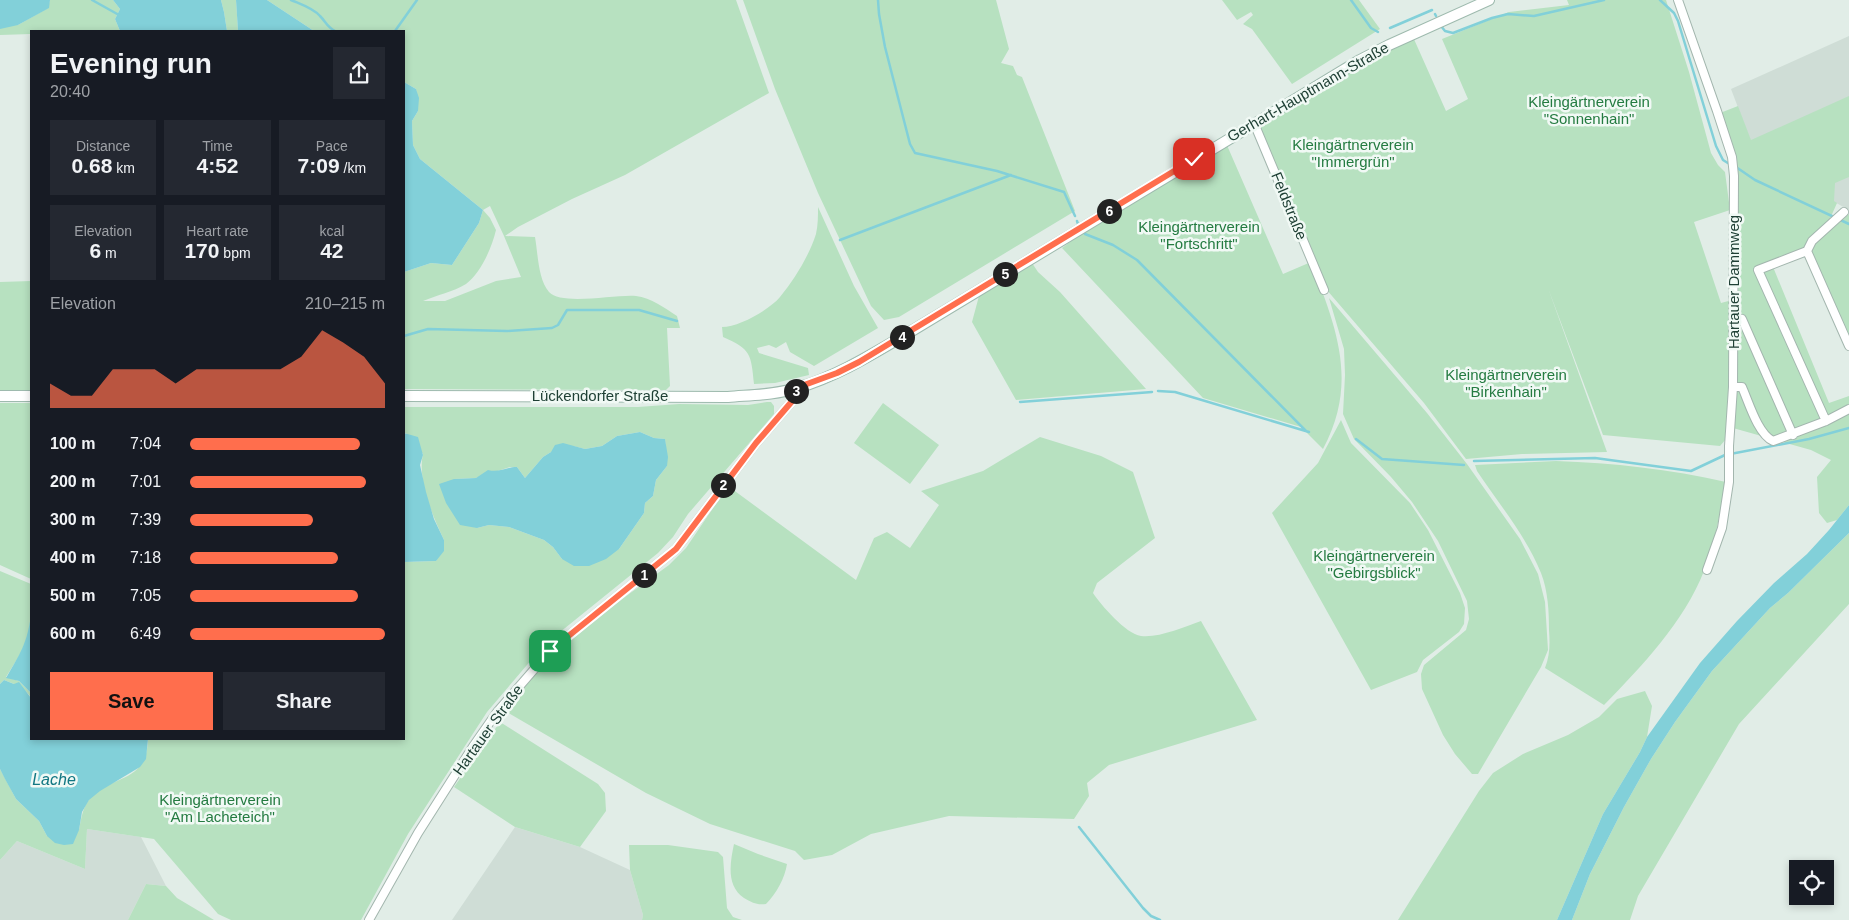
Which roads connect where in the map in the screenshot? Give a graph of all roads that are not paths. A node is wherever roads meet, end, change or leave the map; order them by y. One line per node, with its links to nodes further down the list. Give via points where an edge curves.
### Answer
1 (1678, 0): 9 (street, Hartauer Dammweg, via 1714,102 1734,172)
2 (1487, 1): 3 (main road, Gerhart-Hauptmann-Straße, via 1360,60)
3 (1254, 123): 6 (street, Feldstraße); 10 (main road, Gerhart-Hauptmann-Straße, via 859,362)
4 (1844, 212): 5 (street, via 1812,241)
5 (1806, 251): 8 (street); 15 (street, via 1758,270)
6 (1324, 290)
7 (1742, 319): 16 (street)
8 (1849, 346)
9 (1733, 387): 16 (street, via 1742,387 1768,439 1773,441); 17 (street, Hartauer Dammweg, via 1726,506)
10 (796, 388): 13 (main road, Lückendorfer Straße, via 728,396); 18 (street, Hartauer Straße, via 794,399 756,443 676,549 550,651 497,712 413,840)
11 (0, 396): 12 (main road)
12 (30, 396)
13 (405, 396)
14 (1849, 409): 15 (street)
15 (1826, 421): 16 (street)
16 (1793, 435)
17 (1707, 570)
18 (369, 920)

